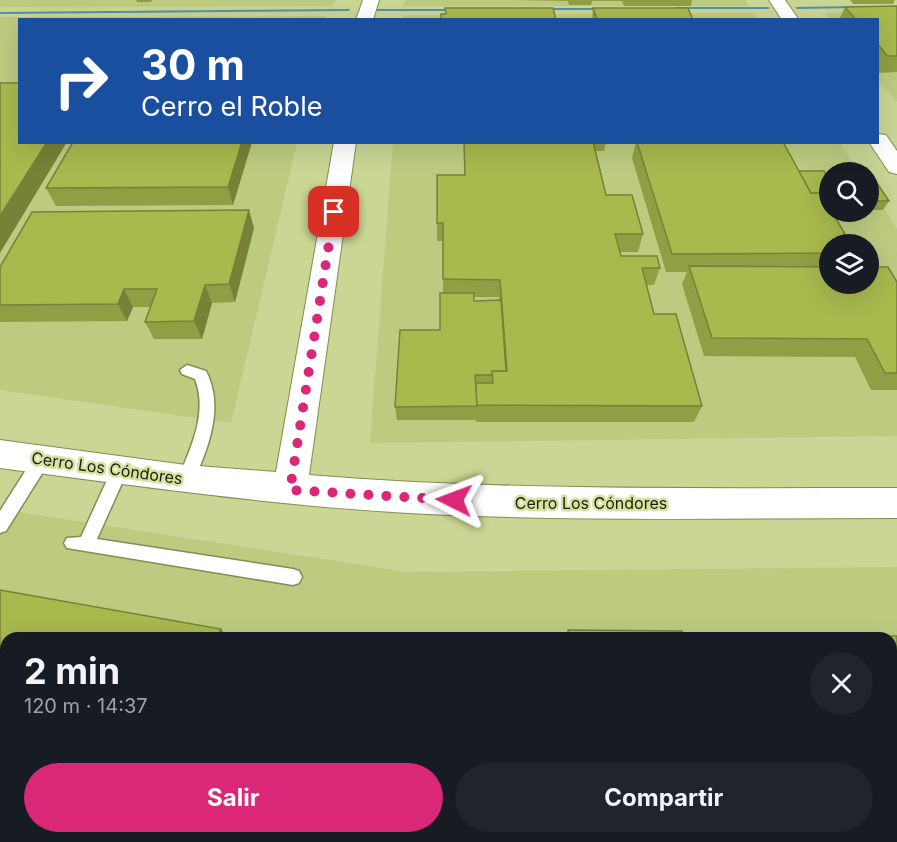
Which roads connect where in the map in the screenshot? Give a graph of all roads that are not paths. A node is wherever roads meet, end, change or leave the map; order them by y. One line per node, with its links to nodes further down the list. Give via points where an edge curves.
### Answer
1 (371, 0): 3 (street)
2 (777, 0): 4 (street)
3 (365, 18)
4 (790, 18)
5 (879, 141): 7 (street)
6 (345, 144): 13 (street)
7 (897, 167)
8 (187, 370): 12 (lane, via 201,375 208,390 208,417)
9 (0, 454): 10 (street, Cerro Los Cóndores)
10 (42, 459): 11 (street, Cerro Los Cóndores); 15 (lane)
11 (119, 472): 12 (street, Cerro Los Cóndores); 16 (lane, via 79,544)
12 (186, 479): 13 (street, Cerro Los Cóndores)
13 (290, 490): 14 (street, Cerro Los Cóndores, via 538,503)
14 (897, 503)
15 (0, 526)
16 (293, 577)

